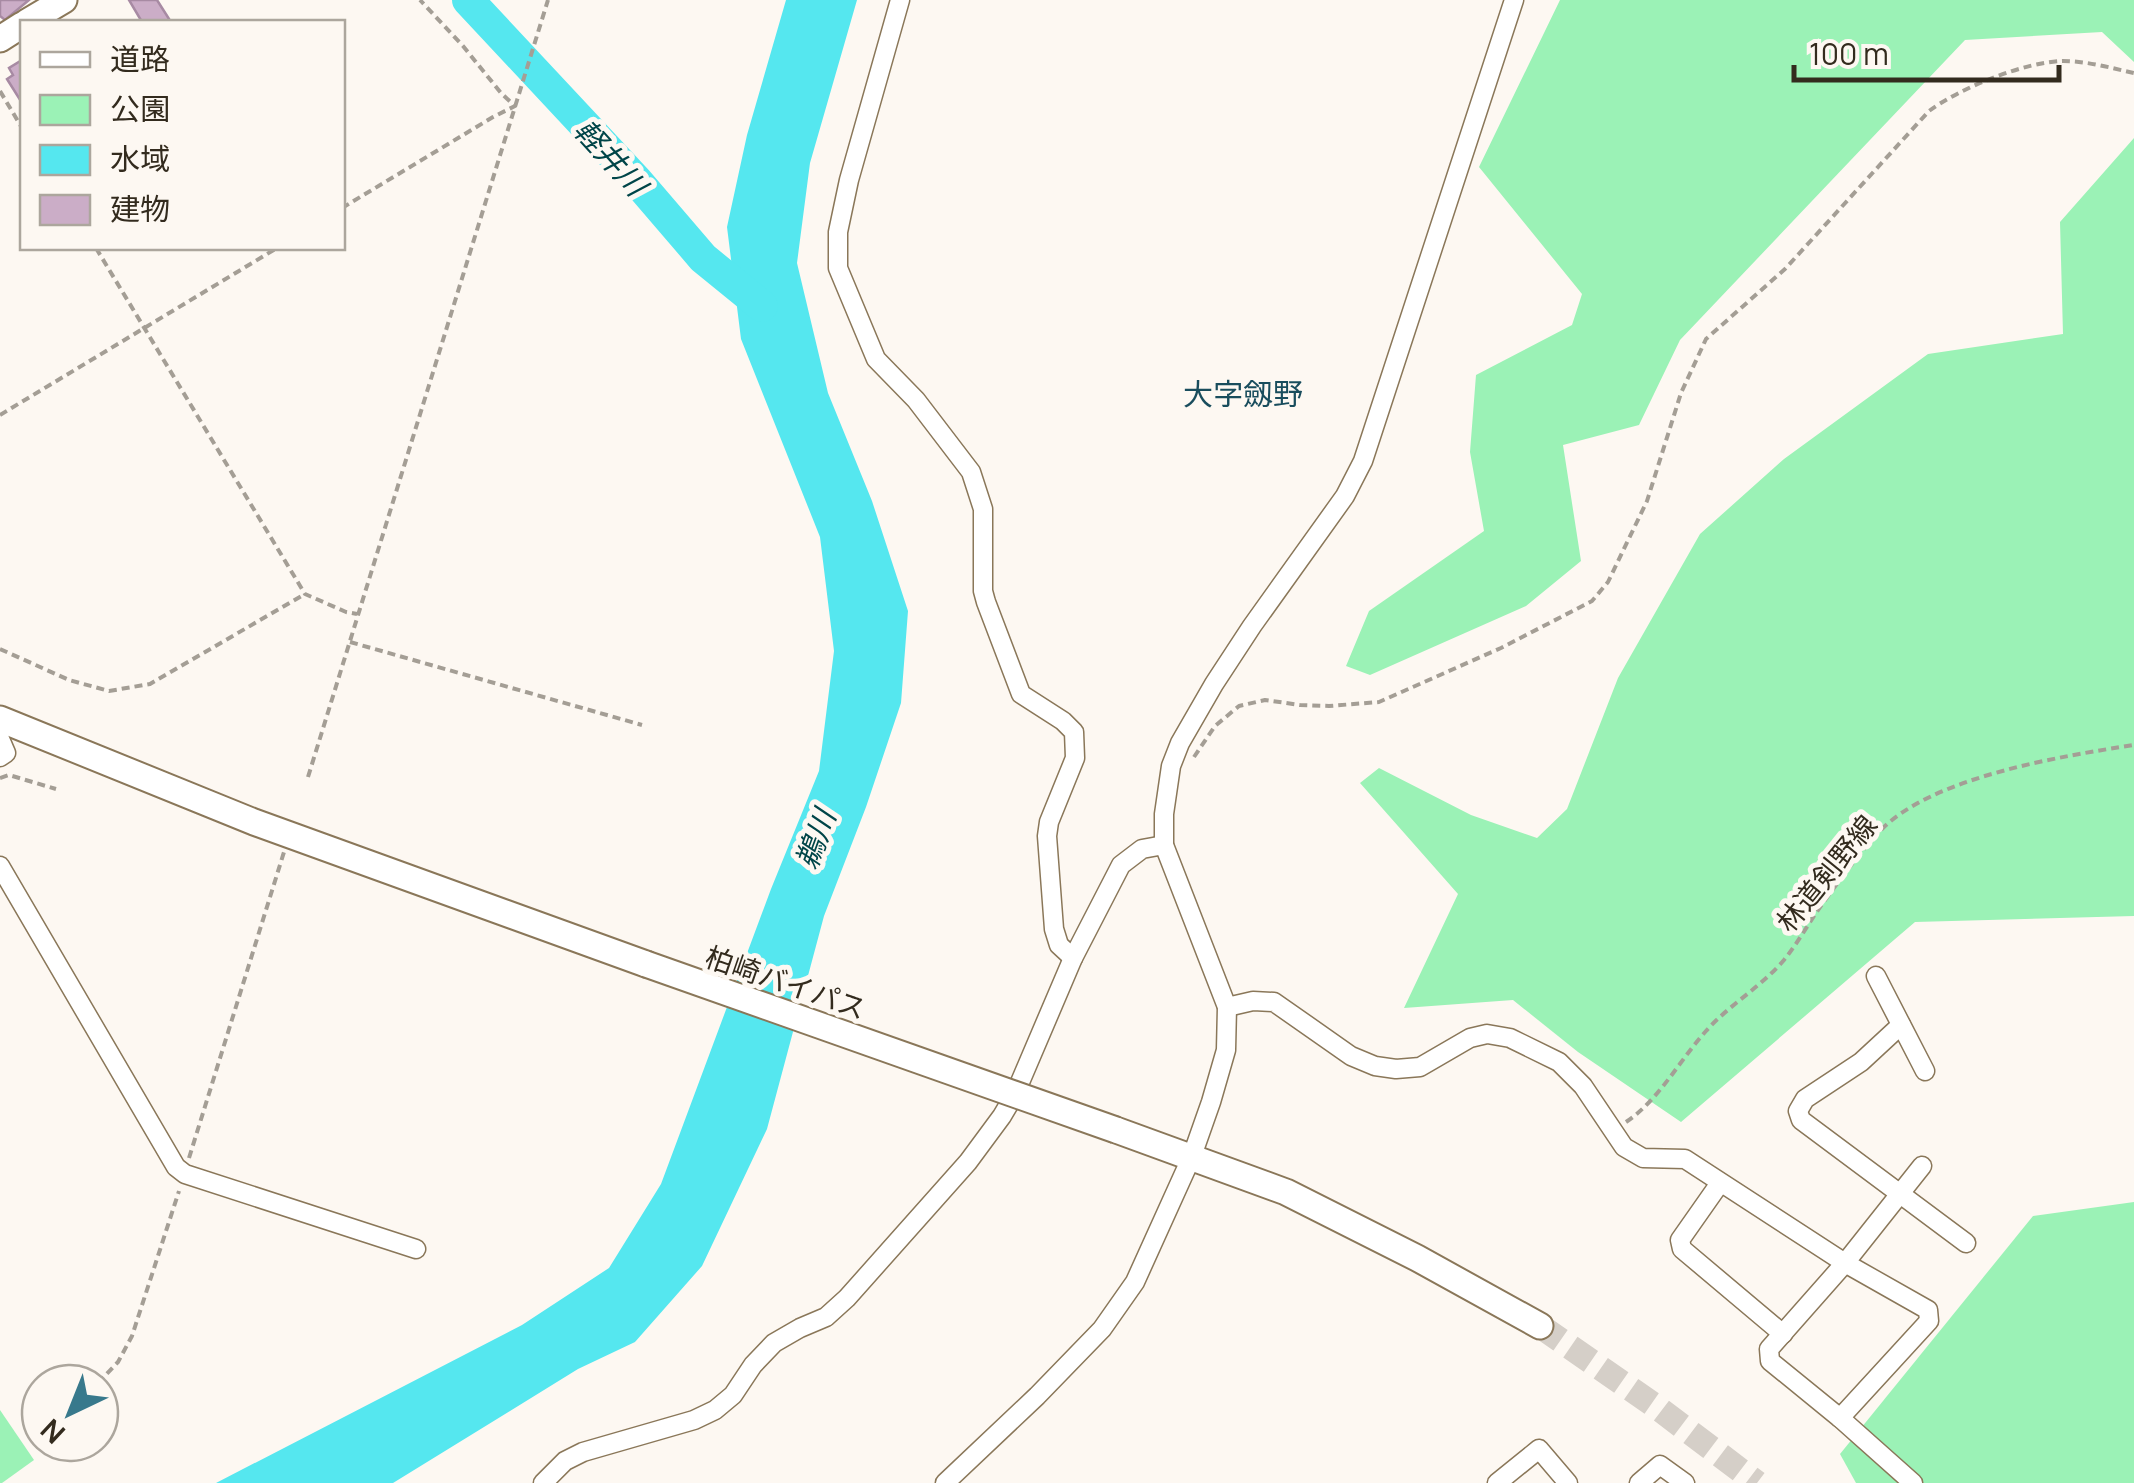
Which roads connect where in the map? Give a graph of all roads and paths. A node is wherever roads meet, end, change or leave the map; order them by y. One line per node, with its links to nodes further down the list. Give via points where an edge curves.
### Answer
1 (64, 0): 6 (highway)
2 (420, 0): 9 (path)
3 (548, 0): 9 (path)
4 (900, 0): 32 (street, via 849,180 838,268 876,359 971,472 983,509 986,602 1021,694 1074,732 1075,758 1047,836 1054,929)
5 (1514, 0): 25 (street, via 1363,462 1214,684)
6 (32, 20)
7 (2134, 73): 25 (path, via 2042,64 1974,85 1929,112 1785,269 1706,339 1681,393 1647,501 1592,601 1379,702 1264,700 1240,706 1215,726 1189,762)
8 (0, 91): 10 (path)
9 (515, 104): 11 (path); 17 (path)
10 (20, 125)
11 (345, 206)
12 (97, 250): 14 (path)
13 (274, 250): 14 (path)
14 (145, 327): 15 (path); 16 (path)
15 (0, 416)
16 (304, 594): 17 (path); 19 (path, via 150,684 109,691)
17 (357, 614): 18 (path)
18 (350, 642): 21 (path); 26 (path)
19 (0, 649)
20 (0, 719): 38 (highway, 柏崎バイパス, bridge, via 254,822)
21 (642, 724)
22 (0, 740): 24 (street, via 6,753)
23 (2134, 745): 37 (path, 林道剣野線, via 1944,790 1882,828 1784,960 1709,1028 1634,1117)
24 (0, 756)
25 (1171, 766): 29 (street)
26 (308, 777)
27 (0, 778): 28 (path)
28 (56, 789)
29 (1164, 845): 32 (street, via 1142,849 1121,865); 34 (street)
30 (284, 852): 40 (path)
31 (0, 866): 40 (street)
32 (1074, 958): 50 (street, via 1002,1116 847,1298 826,1317 774,1342 715,1410 583,1452)
33 (1876, 976): 35 (street)
34 (1227, 1007): 37 (street, via 1274,1002 1352,1056 1396,1069 1420,1067 1470,1038 1510,1038 1559,1062); 38 (street, via 1226,1050)
35 (1901, 1024): 36 (street); 42 (street, via 1798,1111 1801,1120)
36 (1925, 1071)
37 (1614, 1131): 41 (street, via 1643,1158 1685,1159)
38 (1192, 1156): 46 (highway, 柏崎バイパス, via 1286,1192); 51 (street, via 1135,1282 1102,1329)
39 (1922, 1166): 42 (street)
40 (184, 1174): 44 (street); 48 (path, via 132,1336)
41 (1720, 1182): 45 (street); 47 (street, via 1680,1240 1682,1249)
42 (1901, 1195): 43 (street); 45 (street)
43 (1966, 1243)
44 (416, 1249)
45 (1845, 1262): 47 (street); 49 (street, via 1928,1310 1928,1321)
46 (1540, 1326)
47 (1783, 1334): 49 (street, via 1769,1349 1770,1361)
48 (117, 1363)
49 (1840, 1418): 56 (street)
50 (542, 1483)
51 (946, 1483)
52 (1497, 1483): 53 (street, via 1540,1449)
53 (1568, 1483)
54 (1639, 1483): 55 (street, via 1660,1465)
55 (1685, 1483)
56 (1913, 1483)

